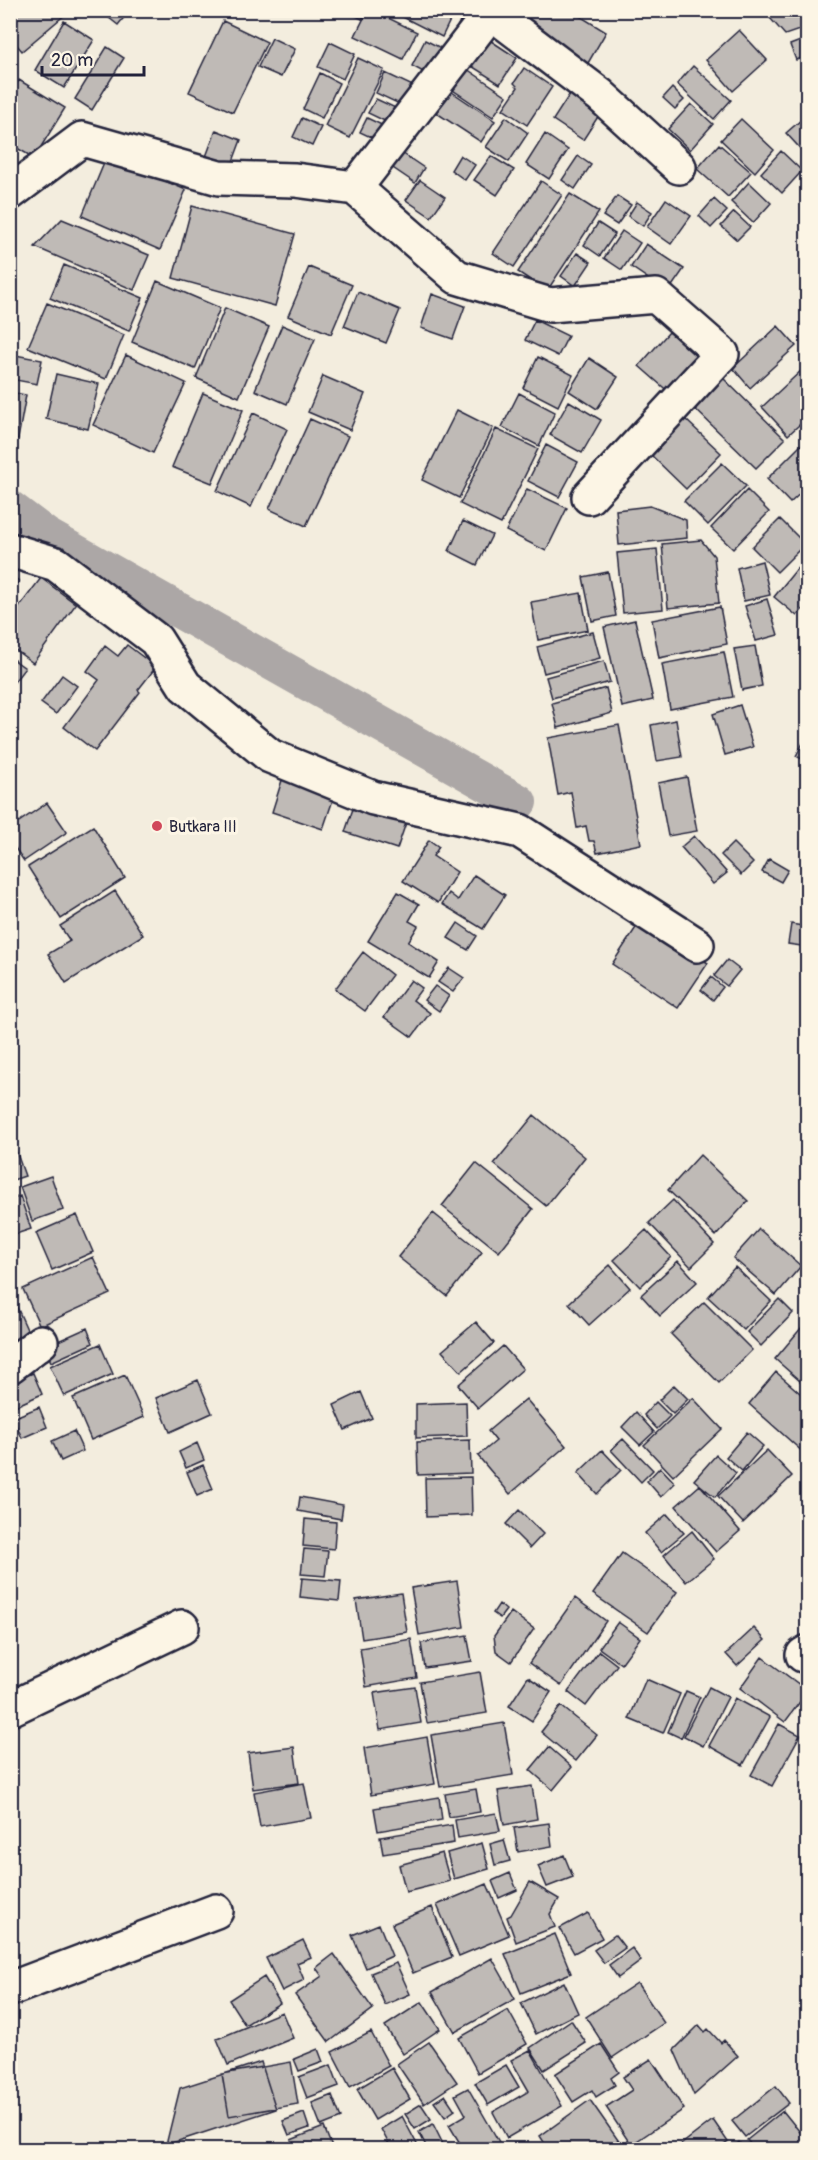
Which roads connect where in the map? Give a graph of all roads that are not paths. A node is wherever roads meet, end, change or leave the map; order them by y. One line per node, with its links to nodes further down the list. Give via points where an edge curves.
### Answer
1 (489, 11): 2 (street, via 600,95); 3 (street)
2 (679, 167)
3 (355, 188): 4 (street, via 295,180 219,178 82,139); 5 (street, via 457,276 550,305 656,296 722,354)
4 (10, 193)
5 (589, 497)
6 (10, 550): 7 (street, via 56,564 156,640 185,686 270,756 373,798 520,831)
7 (697, 945)
8 (41, 1342): 9 (street)
9 (10, 1366)
10 (182, 1627): 11 (street)
11 (10, 1709)
12 (216, 1911): 13 (street)
13 (10, 1989)

